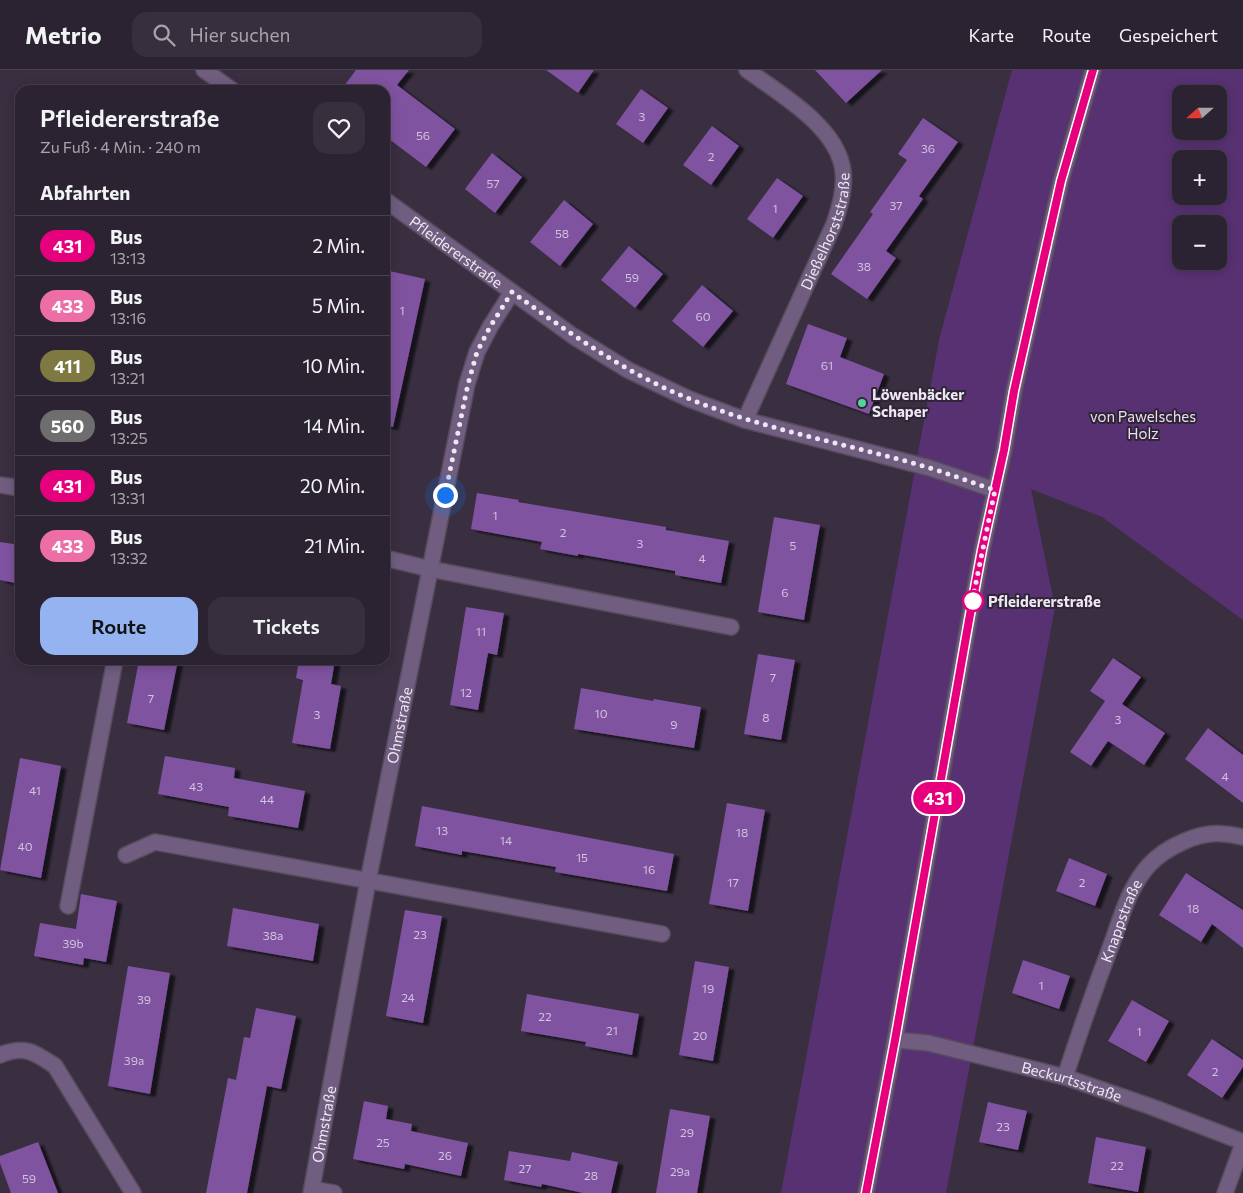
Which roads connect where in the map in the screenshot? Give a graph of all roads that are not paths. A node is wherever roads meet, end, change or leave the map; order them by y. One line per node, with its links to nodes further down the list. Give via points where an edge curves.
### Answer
1 (204, 70): 4 (street)
2 (747, 70): 7 (street, Dießelhorststraße, via 805,113 825,133 837,150 843,170 843,196 834,224)
3 (1093, 70): 10 (street, via 1061,181)
4 (225, 85)
5 (390, 204): 6 (street, Pfleidererstraße)
6 (512, 292): 7 (street, Pfleidererstraße, via 628,370 689,399); 12 (street, Ohmstraße, via 477,352)
7 (745, 420): 10 (street, Pfleidererstraße, via 930,468)
8 (0, 485): 9 (street)
9 (15, 487)
10 (995, 490): 20 (street)
11 (390, 559): 12 (street)
12 (430, 569): 13 (street); 17 (street, Ohmstraße)
13 (731, 627)
14 (114, 665): 18 (street)
15 (1243, 837): 22 (street, Knappstraße, via 1223,833 1205,835 1162,854 1149,865 1131,892)
16 (126, 855): 17 (street, via 155,842)
17 (368, 881): 19 (street); 24 (street, Ohmstraße)
18 (68, 906)
19 (662, 934)
20 (895, 1040): 22 (street, Beckurtsstraße, via 928,1043); 27 (street)
21 (0, 1055): 25 (street, via 19,1049 37,1054 55,1066)
22 (1065, 1077): 23 (street, Beckurtsstraße)
23 (1243, 1143): 28 (street)
24 (311, 1191): 26 (street, Ohmstraße)
25 (133, 1193)
26 (334, 1193)
27 (866, 1193)
28 (1226, 1193)

